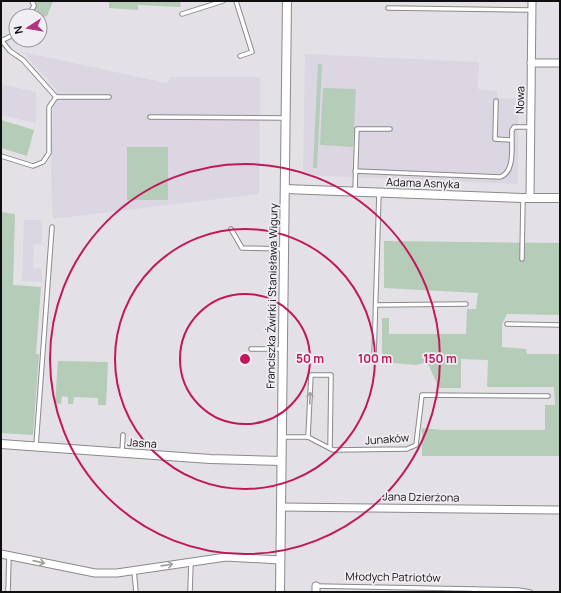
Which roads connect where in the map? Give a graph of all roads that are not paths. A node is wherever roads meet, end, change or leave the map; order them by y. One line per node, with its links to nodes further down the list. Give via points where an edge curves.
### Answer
1 (223, 1): 7 (lane)
2 (236, 1): 9 (lane, via 252,52)
3 (287, 1): 16 (street, Franciszka Żwirki i Stanisława Wigury)
4 (532, 1): 6 (street, Nowa)
5 (388, 8): 6 (lane)
6 (532, 10): 10 (street, Nowa)
7 (182, 14)
8 (2, 41): 12 (lane)
9 (240, 56)
10 (531, 63): 11 (street); 17 (street, Nowa)
11 (560, 63)
12 (56, 96): 13 (lane); 20 (lane, via 49,107 49,153 43,162 33,166)
13 (109, 97)
14 (496, 101): 19 (lane, via 495,139)
15 (150, 117): 16 (lane)
16 (286, 118): 22 (street, Franciszka Żwirki i Stanisława Wigury)
17 (530, 127): 19 (lane, via 514,128); 25 (street, Nowa)
18 (390, 129): 21 (lane, via 357,128)
19 (511, 140): 21 (lane, via 510,168 505,176 500,177)
20 (1, 156)
21 (356, 171): 23 (lane)
22 (285, 189): 23 (street, Adama Asnyka); 29 (street, Franciszka Żwirki i Stanisława Wigury)
23 (355, 191): 24 (street, Adama Asnyka)
24 (378, 193): 25 (street, Adama Asnyka); 32 (lane)
25 (526, 198): 26 (street, Adama Asnyka); 30 (lane)
26 (560, 198)
27 (52, 227): 43 (lane)
28 (231, 230): 29 (lane, via 242,248)
29 (284, 249): 36 (street, Franciszka Żwirki i Stanisława Wigury)
30 (522, 260)
31 (466, 304): 32 (lane)
32 (376, 305): 37 (lane)
33 (507, 324): 34 (lane)
34 (560, 325)
35 (250, 349): 36 (lane)
36 (283, 349): 40 (street, Franciszka Żwirki i Stanisława Wigury)
37 (374, 356)
38 (548, 396): 44 (lane, Junaków, via 422,395 416,445 407,449)
39 (123, 435): 45 (lane)
40 (281, 437): 41 (lane, Junaków); 46 (street, Franciszka Żwirki i Stanisława Wigury)
41 (308, 437): 44 (lane, Junaków); 44 (lane, one-way to 44, via 311,375 331,375)
42 (1, 444): 43 (street, Jasna)
43 (36, 447): 45 (street, Jasna)
44 (330, 448)
45 (122, 453): 46 (street, Jasna)
46 (281, 461): 47 (street, Franciszka Żwirki i Stanisława Wigury)
47 (281, 507): 48 (street, Jana Dzierżona); 51 (street, Franciszka Żwirki i Stanisława Wigury)
48 (560, 510)
49 (1, 554): 50 (street)
50 (9, 555): 53 (street, one-way to 53, via 95,573); 56 (lane)
51 (280, 560): 52 (street, via 226,557); 59 (street, Franciszka Żwirki i Stanisława Wigury)
52 (191, 561): 53 (street, one-way to 52); 58 (lane)
53 (134, 570): 57 (lane)
54 (316, 589): 55 (lane, Młodych Patriotów)
55 (474, 591): 60 (lane, Młodych Patriotów)
56 (8, 592)
57 (136, 592)
58 (190, 592)
59 (280, 592)
60 (530, 592)

